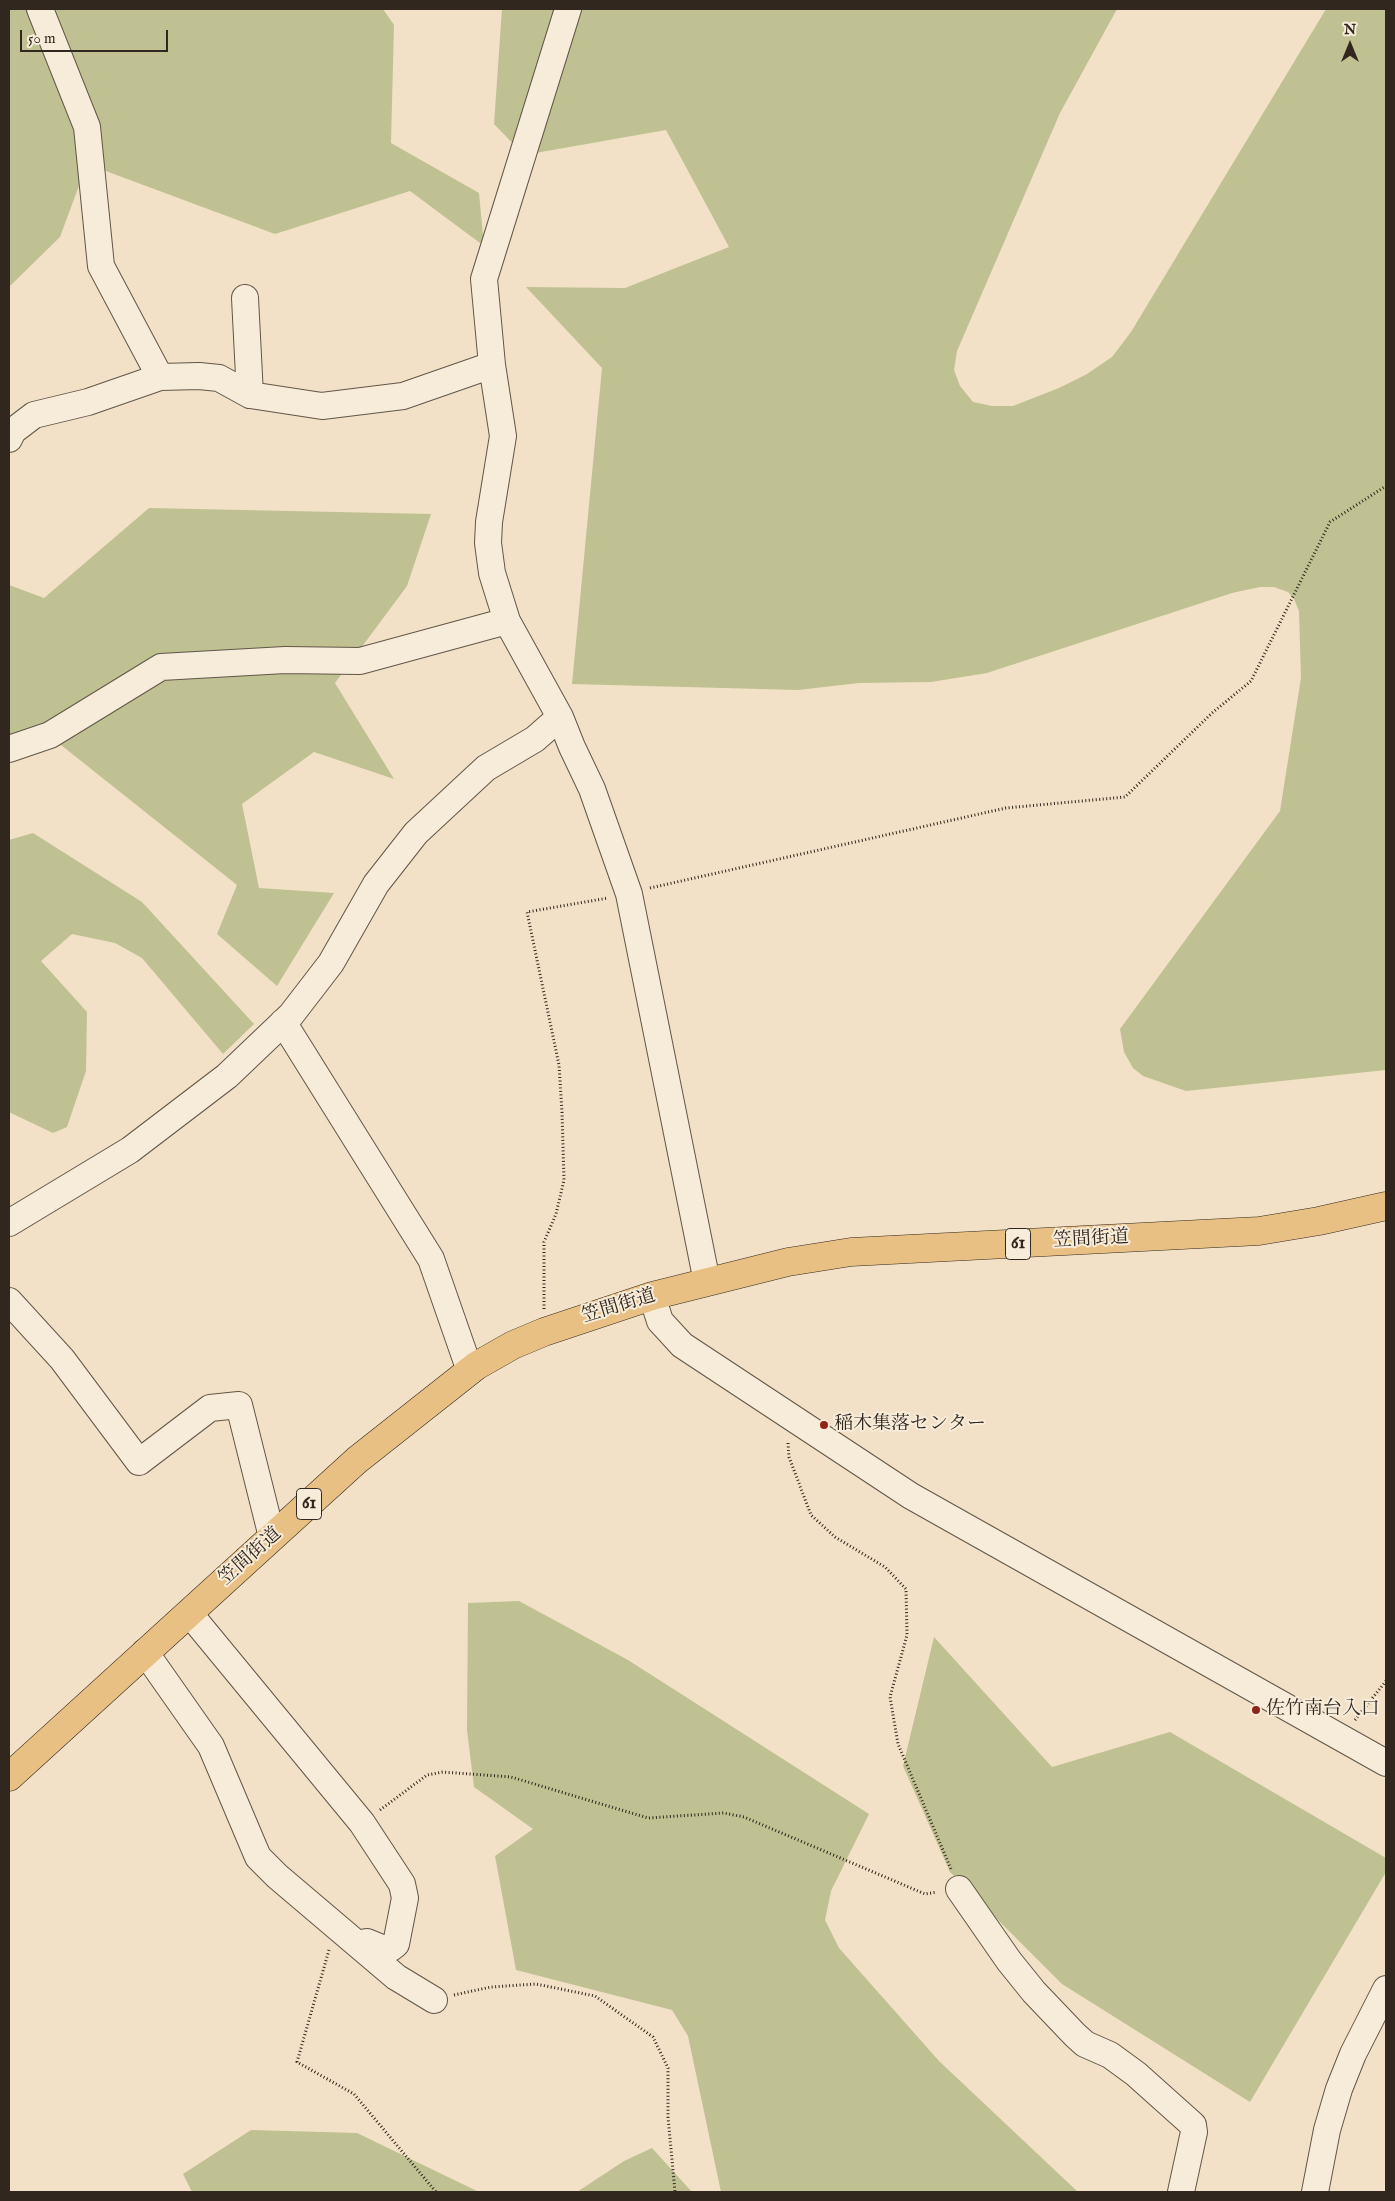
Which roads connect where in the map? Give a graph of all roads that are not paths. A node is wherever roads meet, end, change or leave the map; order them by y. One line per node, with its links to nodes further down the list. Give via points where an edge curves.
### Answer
1 (40, 9): 5 (street, via 87,126 101,266)
2 (568, 9): 4 (street, via 484,280)
3 (245, 298): 6 (street)
4 (492, 365): 6 (street, via 403,396 322,406); 8 (street, via 503,436 488,522 488,543 492,572)
5 (160, 377): 6 (street, via 219,378); 7 (street, via 88,402 34,415 13,431)
6 (250, 395)
7 (9, 439)
8 (507, 621): 9 (street); 10 (street, via 360,661 285,660 161,667 50,735)
9 (560, 717): 11 (street, via 535,738 486,768 416,834 376,884 330,963); 14 (street, via 592,789 629,894)
10 (9, 749)
11 (284, 1022): 13 (street, via 227,1076 130,1150); 17 (street, via 431,1259)
12 (1386, 1206): 14 (main road, 笠間街道 / 61, via 1259,1231 851,1252 788,1262)
13 (9, 1223)
14 (707, 1282): 15 (main road, 笠間街道 / 61)
15 (652, 1296): 17 (main road, 笠間街道 / 61, via 544,1332 513,1345); 21 (street, via 660,1321 675,1339 910,1496)
16 (9, 1301): 18 (street, via 62,1359 139,1462 210,1408 239,1405)
17 (470, 1371): 18 (main road, 笠間街道 / 61, via 358,1460)
18 (272, 1537): 19 (main road, 笠間街道 / 61)
19 (189, 1613): 20 (main road, 笠間街道 / 61); 24 (street, via 362,1823 402,1884 405,1898 396,1944 384,1949 367,1942)
20 (145, 1652): 22 (main road, 笠間街道 / 61); 24 (street, via 211,1746 258,1857)
21 (1386, 1763)
22 (9, 1777)
23 (959, 1889): 27 (street, via 1009,1961 1075,2036 1136,2074 1193,2125)
24 (358, 1944): 26 (street, via 396,1976)
25 (1386, 1989): 28 (street, via 1339,2090 1327,2130)
26 (434, 2000)
27 (1181, 2192)
28 (1315, 2192)

